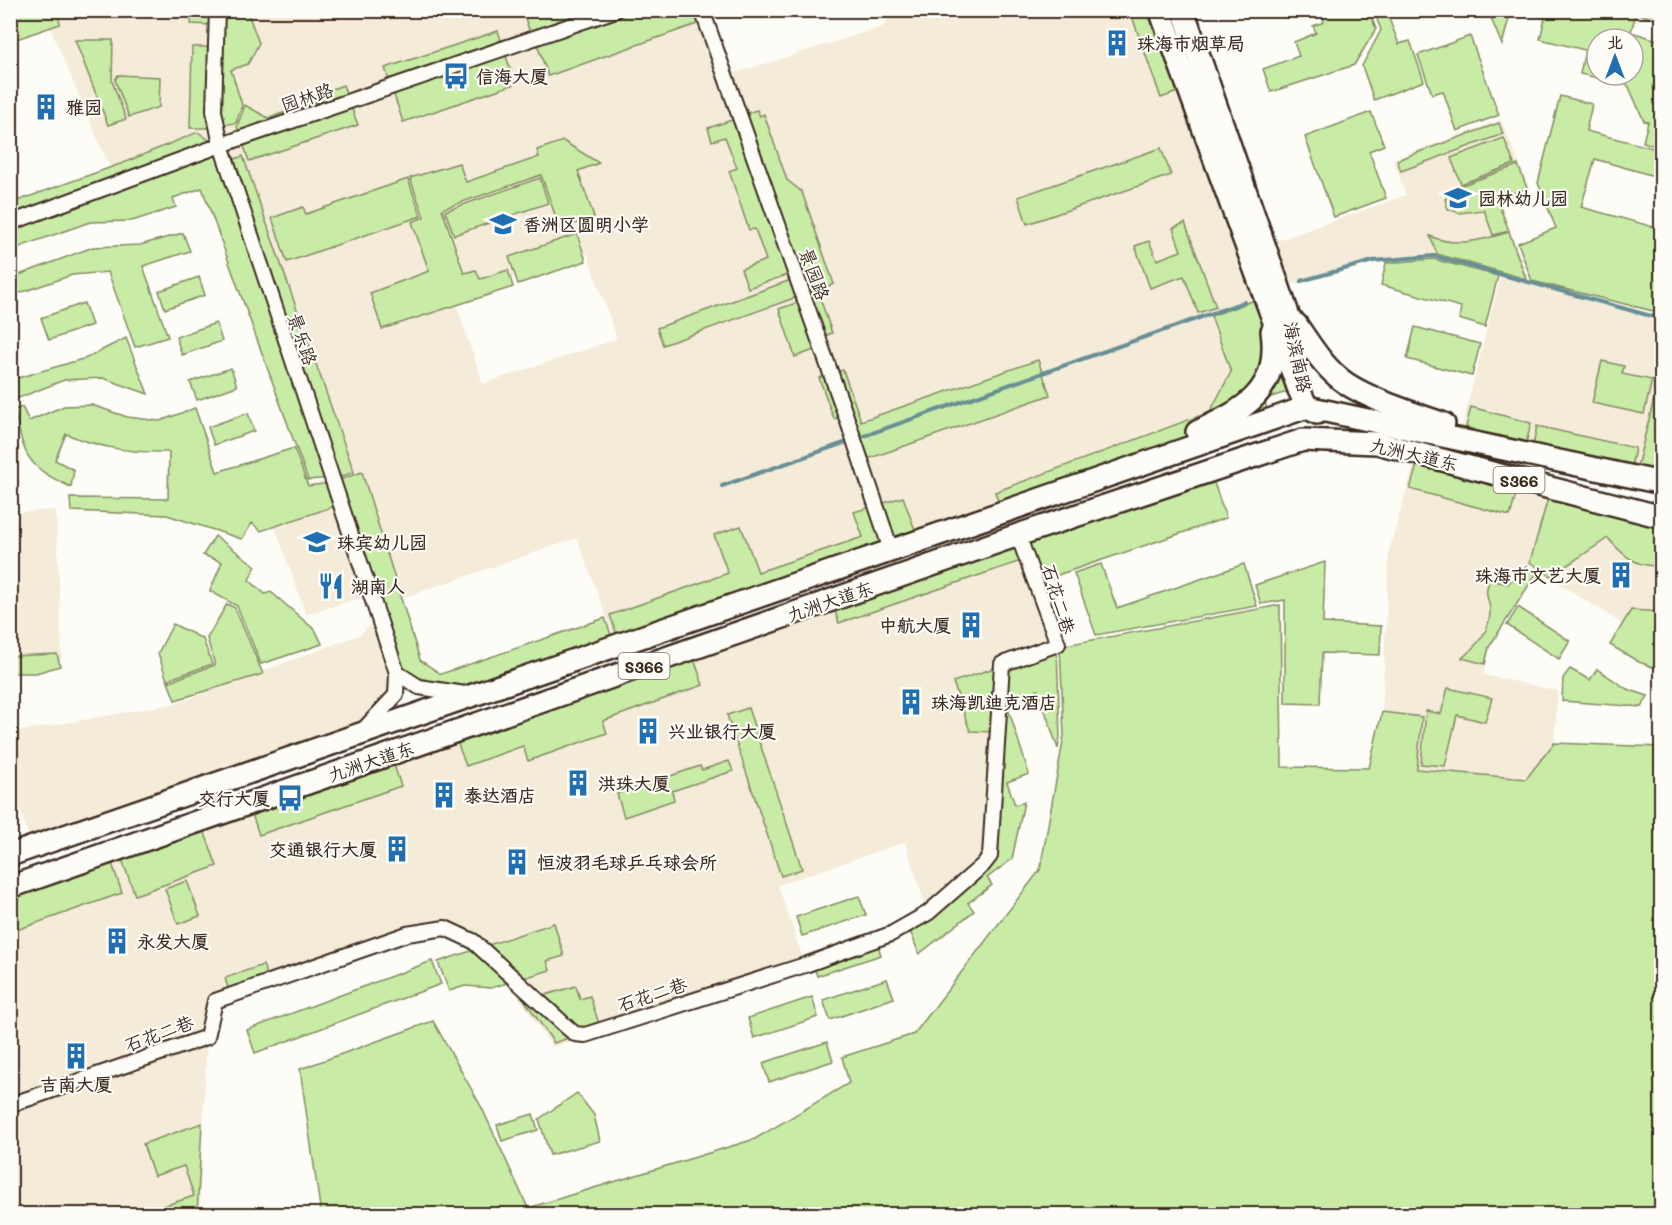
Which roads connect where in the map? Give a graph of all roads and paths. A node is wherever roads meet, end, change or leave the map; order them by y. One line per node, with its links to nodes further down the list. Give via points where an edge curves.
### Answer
1 (216, 10): 6 (street, 景乐路, via 214,111)
2 (616, 10): 6 (street, 园林路)
3 (702, 10): 17 (street, 景园路)
4 (1160, 10): 8 (main road, 海滨南路)
5 (1183, 10): 8 (main road, 海滨南路)
6 (221, 145): 7 (street, 园林路); 18 (street, 景乐路)
7 (10, 223)
8 (1278, 309): 9 (main road, 海滨南路); 12 (main road, via 1340,379 1387,403); 13 (main road, via 1271,372 1260,393 1248,405)
9 (1307, 406): 10 (main road, via 1338,428); 11 (main road, via 1296,427); 12 (main road, 九洲大道东 / S366); 13 (main road, 九洲大道东 / S366)
10 (1377, 443): 11 (main road, 九洲大道东 / S366, via 1303,440); 15 (main road, 九洲大道东 / S366)
11 (1278, 447): 16 (main road, 九洲大道东 / S366)
12 (1527, 453): 14 (main road, 九洲大道东 / S366)
13 (1119, 471): 17 (main road, 九洲大道东 / S366)
14 (1662, 483)
15 (1662, 517)
16 (1018, 535): 22 (main road, 九洲大道东 / S366); 23 (street, 石花二巷, via 1058,644 1002,664 990,856 928,913 891,934 585,1035 575,1034 473,941 445,928 407,934 215,1001 207,1037)
17 (891, 550): 19 (main road, 九洲大道东 / S366)
18 (397, 673): 19 (street, via 420,687); 20 (street, via 396,695)
19 (474, 695): 20 (main road, 九洲大道东 / S366)
20 (357, 735): 21 (main road, 九洲大道东 / S366)
21 (10, 855)
22 (10, 887)
23 (10, 1105)

